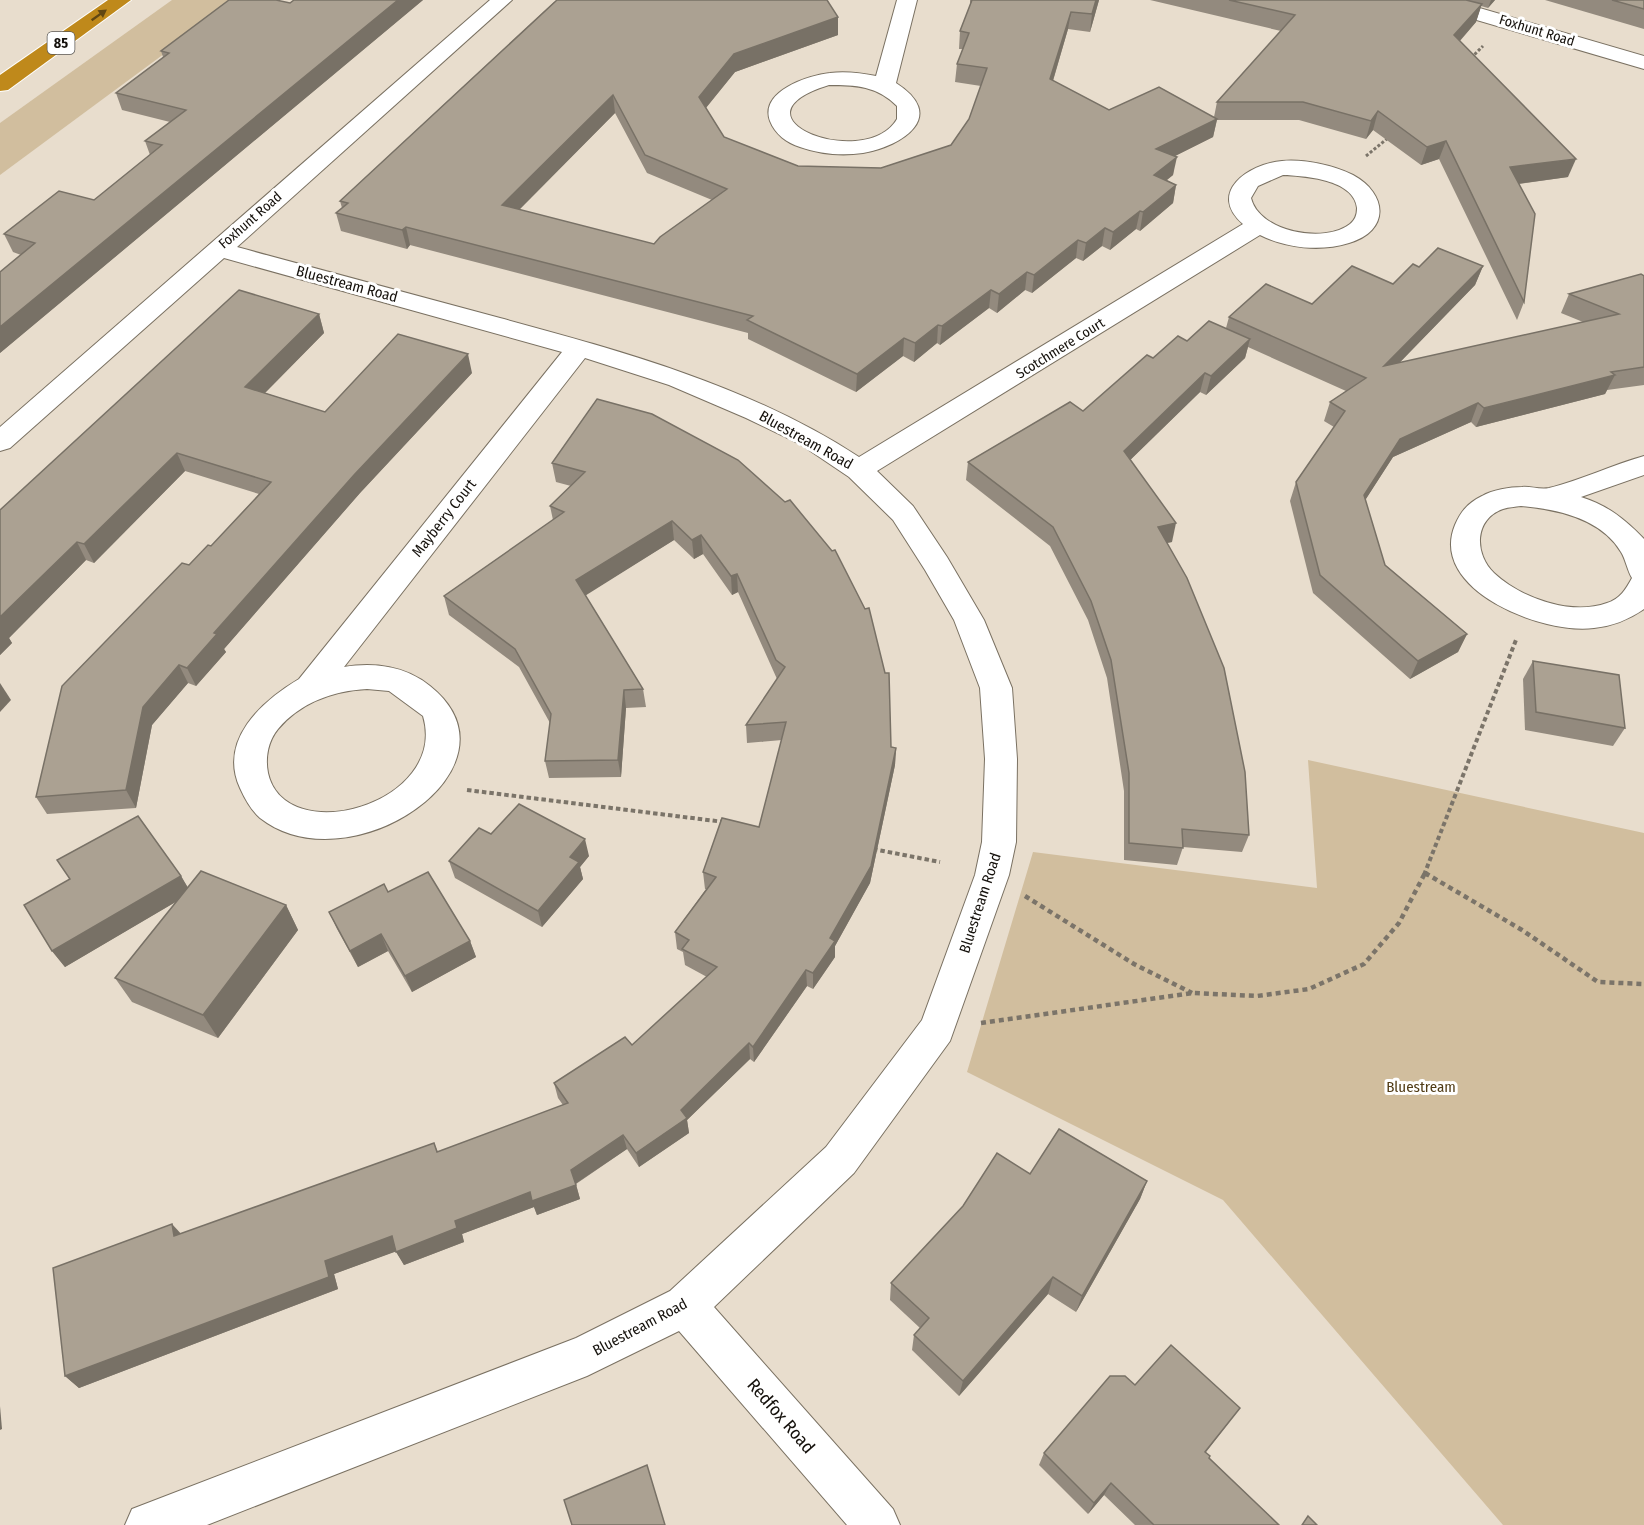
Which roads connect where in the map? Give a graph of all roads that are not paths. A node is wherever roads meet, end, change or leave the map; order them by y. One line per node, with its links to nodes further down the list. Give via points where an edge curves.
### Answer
1 (121, 0): 6 (highway, 85, one-way to 1)
2 (502, 0): 9 (street, Foxhunt Road)
3 (907, 0): 7 (street)
4 (1429, 0): 5 (street, Foxhunt Road)
5 (1644, 63)
6 (0, 85)
7 (884, 86): 7 (street, via 852,78 798,88 783,101 779,112 782,124 803,140 823,146 859,147 882,141 898,133 909,117 908,105 899,94)
8 (1259, 225): 8 (street, via 1301,240 1329,240 1363,227 1370,206 1364,195 1340,178 1308,169 1281,168 1262,173 1241,189 1239,201); 13 (street, Scotchmere Court)
9 (217, 249): 10 (street, Bluestream Road); 11 (street, Foxhunt Road)
10 (579, 348): 13 (street, Bluestream Road, via 678,379 756,412 810,438); 17 (street, Mayberry Court)
11 (0, 442)
12 (1644, 465): 14 (street)
13 (860, 470): 18 (street, Bluestream Road, via 903,513 937,564 969,620 996,688 999,842 992,875 937,1029 840,1160)
14 (1552, 497): 15 (street, via 1589,509 1615,524 1635,544); 16 (street, via 1522,495 1490,503 1472,516 1464,539 1469,560 1482,578 1528,608 1560,617 1591,618 1618,611 1636,599)
15 (1644, 573)
16 (1644, 583)
17 (310, 688): 17 (street, Mayberry Court, via 281,705 252,745 249,771 256,789 260,798 281,816 311,825 346,825 388,812 428,780 441,755 443,732 435,708 407,685 378,677 346,677)
18 (685, 1306): 19 (street, Bluestream Road, via 587,1355); 20 (street, Redfox Road)
19 (148, 1525)
20 (877, 1525)

